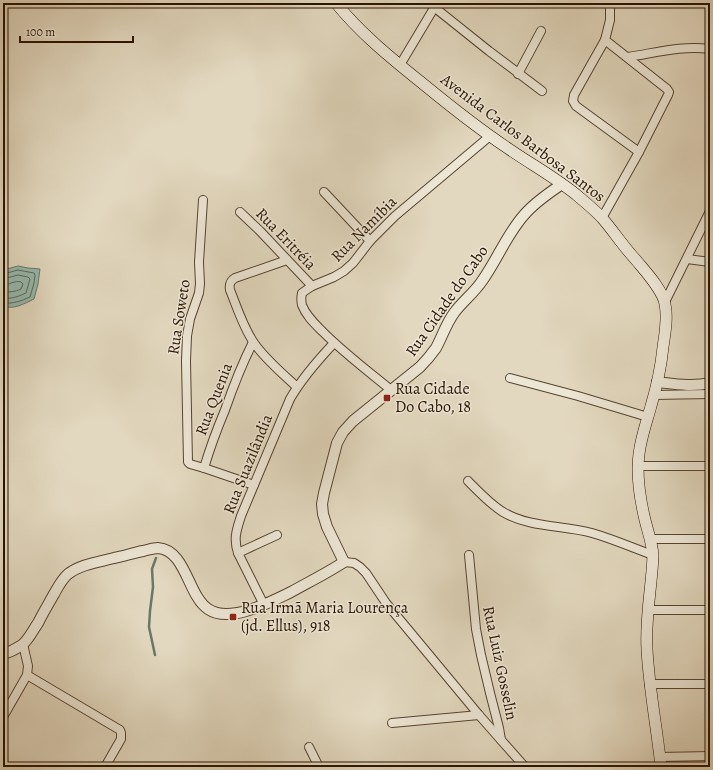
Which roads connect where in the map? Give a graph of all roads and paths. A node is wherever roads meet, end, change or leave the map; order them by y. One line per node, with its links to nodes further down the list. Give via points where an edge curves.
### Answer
1 (336, 3): 9 (main road, Avenida Carlos Barbosa Santos)
2 (610, 3): 5 (street, via 610,20)
3 (432, 5): 9 (street); 11 (street)
4 (541, 31): 11 (street)
5 (605, 40): 8 (street); 14 (street, via 573,101 576,106)
6 (710, 49): 7 (street, via 684,48)
7 (648, 54): 8 (street); 10 (street)
8 (628, 57): 10 (street)
9 (400, 65): 13 (main road, Avenida Carlos Barbosa Santos)
10 (644, 70): 14 (street, via 669,92)
11 (518, 74): 12 (street)
12 (542, 91)
13 (490, 136): 15 (main road, Avenida Carlos Barbosa Santos); 21 (street, Rua Namíbia)
14 (639, 152): 20 (street)
15 (562, 184): 20 (main road, Avenida Carlos Barbosa Santos); 33 (street, Rua Cidade do Cabo, via 524,215 492,267 454,313 430,356)
16 (324, 192): 21 (street)
17 (204, 200): 39 (street, Rua Soweto, via 199,262 200,284 190,319 186,361 188,462)
18 (710, 211): 22 (street)
19 (240, 212): 23 (street, Rua Eritréia)
20 (602, 218): 26 (main road, Avenida Carlos Barbosa Santos, via 658,288)
21 (370, 241): 25 (street, Rua Namíbia, via 344,271)
22 (687, 259): 24 (street); 26 (street)
23 (287, 260): 25 (street, Rua Eritréia); 27 (street, via 230,282 230,290)
24 (710, 262)
25 (312, 286): 28 (street, via 302,293 302,306 307,315)
26 (665, 302): 30 (main road, Avenida Carlos Barbosa Santos, via 666,331)
27 (253, 342): 32 (street); 39 (street, Rua Quenia, via 229,397)
28 (334, 342): 32 (street, Rua Suazilândia); 33 (street)
29 (510, 378): 36 (street)
30 (657, 382): 31 (street, via 690,385); 35 (main road, Avenida Carlos Barbosa Santos)
31 (710, 383)
32 (297, 387): 41 (street, Rua Suazilândia)
33 (391, 390): 48 (street, Rua Cidade do Cabo, via 352,422 343,432 334,453 322,504 332,539)
34 (710, 394): 35 (street)
35 (654, 395): 36 (main road, Avenida Carlos Barbosa Santos)
36 (648, 417): 37 (main road, Avenida Carlos Barbosa Santos)
37 (638, 466): 38 (street); 43 (main road, Avenida Carlos Barbosa Santos, via 641,501)
38 (710, 466)
39 (204, 468): 41 (street)
40 (468, 481): 47 (street, via 492,504 518,518 592,533)
41 (254, 485): 45 (street, Rua Suazilândia, via 236,532 235,546)
42 (276, 535): 45 (street)
43 (650, 539): 44 (street); 47 (main road, Avenida Carlos Barbosa Santos)
44 (710, 539)
45 (238, 553): 49 (street, Rua Suazilândia)
46 (469, 555): 60 (street, Rua Luiz Gosselin, via 476,629)
47 (653, 555): 50 (main road, Avenida Carlos Barbosa Santos)
48 (344, 562): 49 (street); 57 (street, via 354,563 366,573 386,603)
49 (264, 605): 52 (street, via 238,613 216,613 209,610 201,603 182,566 172,554 157,548 144,550 78,568 68,574)
50 (648, 610): 51 (street); 55 (main road, Avenida Carlos Barbosa Santos, via 646,648)
51 (710, 610)
52 (23, 644): 53 (street); 54 (street, via 28,666)
53 (3, 654)
54 (27, 675): 58 (street); 64 (street, via 120,730 121,739)
55 (650, 684): 56 (street); 63 (main road, Avenida Carlos Barbosa Santos)
56 (710, 684)
57 (479, 715): 59 (street); 60 (street)
58 (3, 717)
59 (392, 723)
60 (501, 740): 66 (street, Rua Luiz Gosselin)
61 (309, 747): 65 (street)
62 (710, 756): 63 (street)
63 (660, 762)
64 (105, 767)
65 (319, 767)
66 (524, 767)

